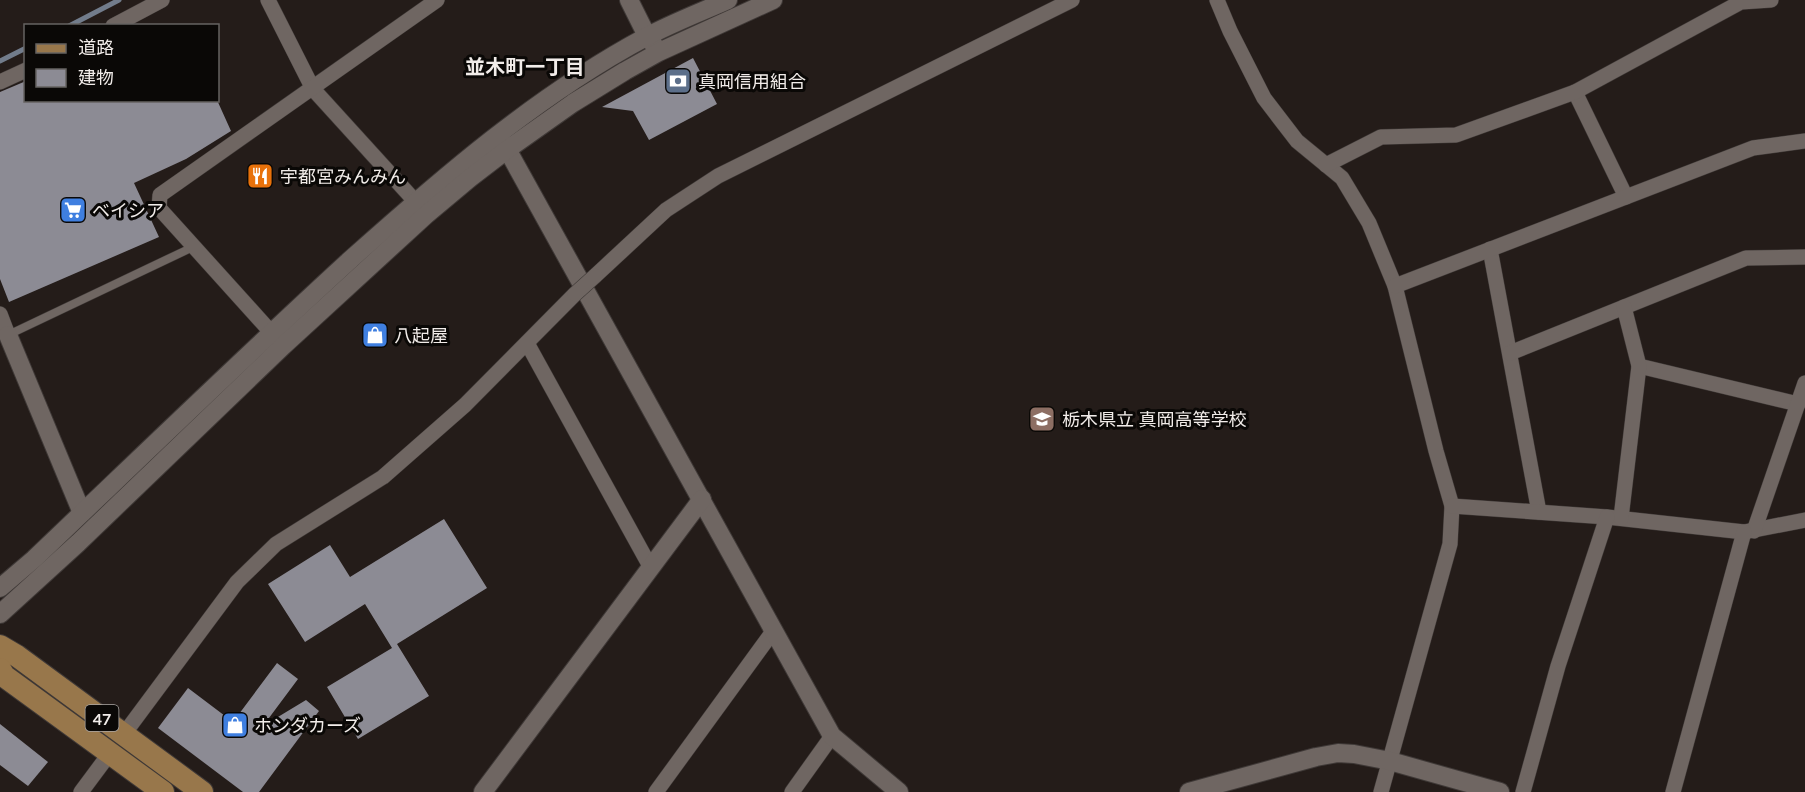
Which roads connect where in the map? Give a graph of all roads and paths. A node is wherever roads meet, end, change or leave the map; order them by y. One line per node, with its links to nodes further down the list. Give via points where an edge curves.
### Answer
1 (162, 0): 11 (street)
2 (268, 0): 16 (street)
3 (437, 0): 16 (street)
4 (629, 0): 12 (street)
5 (729, 0): 12 (street)
6 (773, 0): 13 (street)
7 (1072, 0): 31 (street, bridge, via 718,176 666,210)
8 (1217, 0): 20 (street, via 1264,98 1297,141)
9 (1771, 0): 10 (street)
10 (1741, 1): 17 (street)
11 (117, 24)
12 (647, 36): 13 (street); 18 (street, via 555,92)
13 (659, 52): 18 (street)
14 (24, 71): 15 (street)
15 (0, 82)
16 (313, 89): 22 (street); 23 (street, via 160,195 159,208)
17 (1575, 92): 20 (street, via 1456,135 1381,136); 21 (street)
18 (503, 141): 22 (street, via 470,178); 36 (street)
19 (1805, 141): 21 (street, via 1753,148)
20 (1326, 165): 26 (street, via 1342,178 1370,223)
21 (1626, 197): 24 (street)
22 (421, 208): 30 (street)
23 (194, 247): 29 (lane); 30 (street)
24 (1490, 249): 26 (street); 32 (street)
25 (1805, 257): 27 (street, via 1746,258)
26 (1395, 286): 37 (street)
27 (1624, 307): 32 (street); 33 (street)
28 (0, 314): 29 (street)
29 (8, 335): 39 (street)
30 (277, 339): 39 (street); 45 (street, via 78,543)
31 (526, 343): 43 (street); 49 (street, via 465,405 383,477 276,544 237,582)
32 (1510, 352): 38 (street)
33 (1639, 366): 35 (street); 40 (street)
34 (1805, 383): 35 (street)
35 (1798, 404): 42 (street)
36 (702, 499): 43 (street); 46 (street)
37 (1452, 506): 38 (street); 52 (street, via 1450,544)
38 (1539, 512): 40 (street)
39 (82, 513): 44 (street)
40 (1614, 518): 42 (street); 63 (street, via 1558,666)
41 (1805, 520): 42 (street)
42 (1749, 531): 64 (street)
43 (651, 568): 56 (street)
44 (0, 588)
45 (0, 614)
46 (774, 630): 50 (street); 57 (street)
47 (0, 646): 49 (main road, 47)
48 (0, 669): 51 (main road, 47, via 4,676)
49 (124, 734): 55 (main road, 47)
50 (832, 736): 58 (street); 59 (street)
51 (110, 753): 53 (street); 54 (main road, 47)
52 (1390, 761): 60 (street, via 1354,754 1327,755); 61 (street); 62 (street)
53 (81, 792)
54 (163, 792)
55 (202, 792)
56 (483, 792)
57 (656, 792)
58 (792, 792)
59 (900, 792)
60 (1189, 792)
61 (1381, 792)
62 (1500, 792)
63 (1523, 792)
64 (1673, 792)

